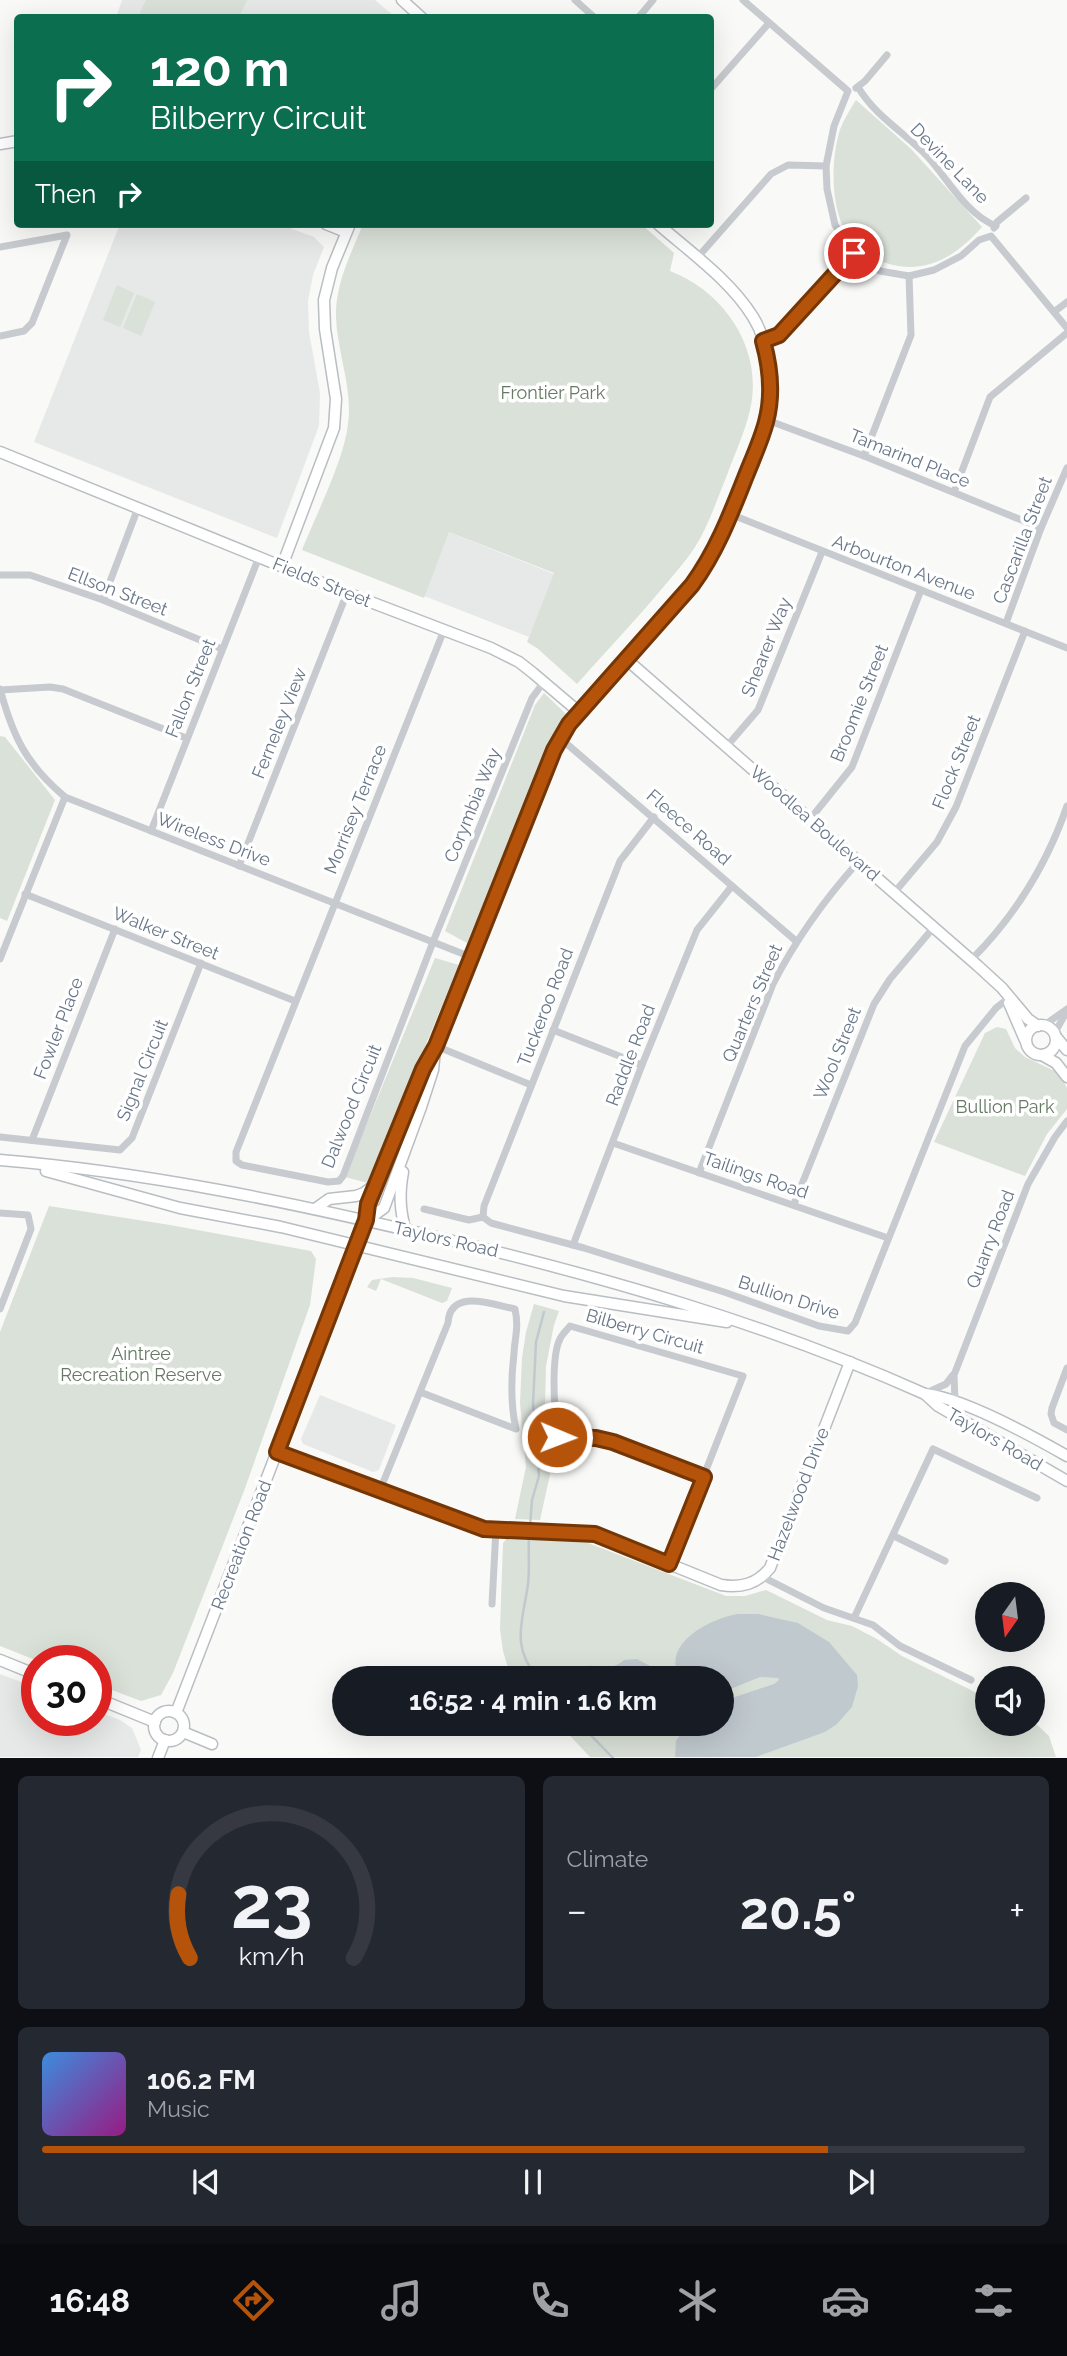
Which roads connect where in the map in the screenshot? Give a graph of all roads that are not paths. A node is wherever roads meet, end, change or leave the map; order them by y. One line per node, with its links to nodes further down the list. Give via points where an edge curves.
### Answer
1 (402, 0): 5 (street)
2 (575, 0): 6 (street)
3 (653, 0): 7 (street)
4 (743, 0): 8 (street)
5 (418, 14)
6 (591, 14)
7 (641, 14)
8 (769, 23): 10 (street); 12 (street)
9 (887, 55): 11 (street)
10 (714, 85)
11 (858, 87): 12 (street); 15 (street, Devine Lane, via 871,107 925,155 977,215)
12 (848, 91): 13 (street, via 834,126)
13 (826, 166): 20 (street, via 835,225); 21 (street, via 779,168)
14 (1026, 198): 15 (street)
15 (996, 226): 18 (street)
16 (348, 228): 40 (street, via 324,300 334,429)
17 (663, 228): 21 (street)
18 (991, 236): 22 (street, via 934,270); 24 (street)
19 (0, 247): 26 (street, via 67,235 32,323 24,331)
20 (854, 253): 22 (street, via 880,271); 27 (street, via 779,335)
21 (698, 258): 27 (street, via 740,300)
22 (909, 276): 30 (street, via 911,335)
23 (1067, 302): 24 (street)
24 (1054, 312): 25 (street)
25 (1067, 330): 34 (street, via 990,397)
26 (0, 336)
27 (763, 341): 28 (street, via 770,387)
28 (767, 421): 30 (street, Tamarind Place); 36 (street)
29 (0, 452): 33 (street, Fields Street)
30 (864, 456): 34 (street, Tamarind Place)
31 (0, 459): 33 (street, Fields Street)
32 (1067, 468): 37 (street, Cascarilla Street)
33 (51, 474): 35 (street, Fields Street)
34 (954, 492): 37 (street, Tamarind Place)
35 (138, 508): 39 (street, Fields Street); 44 (street)
36 (730, 514): 38 (street, Arbourton Avenue); 50 (street, via 708,564)
37 (1041, 528): 45 (street, Cascarilla Street)
38 (822, 552): 42 (street, Arbourton Avenue); 57 (street, Shearer Way, via 758,710)
39 (259, 557): 40 (street, Fields Street); 49 (street, Fallon Street)
40 (282, 566): 43 (street, Fields Street)
41 (0, 575): 44 (street, Ellson Street, via 30,575)
42 (921, 590): 45 (street, Arbourton Avenue); 61 (street, Broomie Street, via 852,767)
43 (347, 593): 46 (street, Fields Street); 65 (street, Ferneley View)
44 (103, 600): 49 (street, Ellson Street)
45 (1006, 623): 47 (street, Arbourton Avenue)
46 (444, 629): 51 (street, Fields Street, via 519,662); 69 (street, Morrisey Terrace)
47 (1025, 631): 48 (street, Arbourton Avenue); 67 (street, Flock Street, via 956,807 937,842)
48 (1067, 648)
49 (222, 649): 55 (street, Fallon Street)
50 (626, 659): 53 (street); 57 (street, Woodlea Boulevard)
51 (544, 682): 53 (street, Fields Street); 75 (street, Corymbia Way, via 532,698)
52 (0, 689): 54 (street, Wireless Drive); 55 (street, via 63,689)
53 (579, 712): 56 (street)
54 (4, 718): 58 (street, Wireless Drive, via 44,779)
55 (186, 738): 63 (street, Fallon Street)
56 (560, 738): 60 (street, Fleece Road); 76 (street)
57 (727, 746): 61 (street, Woodlea Boulevard)
58 (65, 797): 63 (street, Wireless Drive); 68 (street)
59 (1067, 806): 62 (street)
60 (654, 817): 66 (street, Fleece Road); 84 (street, Tuckeroo Road, via 620,861)
61 (811, 818): 64 (street, Woodlea Boulevard)
62 (1063, 828): 78 (street, via 1021,900)
63 (151, 831): 65 (street, Wireless Drive)
64 (859, 861): 67 (street, Woodlea Boulevard); 74 (street, Quarters Street)
65 (239, 866): 69 (street, Wireless Drive)
66 (732, 886): 74 (street, Fleece Road); 90 (street, Raddle Road, via 697,930)
67 (894, 893): 71 (street, Woodlea Boulevard)
68 (25, 894): 72 (street, Walker Street); 73 (street)
69 (334, 903): 75 (street, Wireless Drive); 81 (street, Morrisey Terrace)
70 (0, 926): 73 (street)
71 (934, 927): 78 (street, Woodlea Boulevard); 101 (street, Wool Street, via 874,1004)
72 (114, 929): 79 (street, Walker Street); 95 (street, Fowler Place)
73 (11, 931): 77 (street)
74 (796, 941): 99 (street, Quarters Street, via 773,984)
75 (433, 942): 76 (street, Wireless Drive); 81 (street, Dalwood Circuit, via 339,1181 242,1166 235,1157)
76 (471, 957): 87 (street)
77 (0, 959)
78 (971, 960): 80 (street, Woodlea Boulevard)
79 (201, 963): 81 (street, Walker Street); 95 (street, Signal Circuit, via 132,1138 120,1150)
80 (1009, 998): 83 (street, Woodlea Boulevard); 86 (street, Woodlea Boulevard); 108 (street, Bullion Drive, via 965,1046)
81 (295, 1001)
82 (1067, 1010): 83 (street); 85 (street)
83 (1041, 1026): 85 (street); 86 (street, via 1030,1030)
84 (553, 1030): 90 (street); 92 (street, Tuckeroo Road)
85 (1055, 1036): 88 (street); 89 (street, via 1051,1051)
86 (1026, 1044): 89 (street)
87 (436, 1046): 92 (street); 97 (street); 100 (street, Recreation Road)
88 (1067, 1051)
89 (1042, 1055): 91 (street)
90 (642, 1065): 96 (street, Raddle Road)
91 (1067, 1077)
92 (531, 1085): 105 (street, Tuckeroo Road)
93 (1067, 1121): 115 (street, Quarry Road, via 1028,1184)
94 (0, 1137): 95 (street, Signal Circuit)
95 (32, 1140)
96 (613, 1143): 99 (street, Tailings Road); 110 (street, Raddle Road)
97 (408, 1144): 106 (street, via 384,1208); 107 (street, via 399,1191)
98 (4, 1161): 102 (street, Taylors Road, via 142,1178); 109 (street, Taylors Road, via 180,1208)
99 (699, 1172): 101 (street, Tailings Road)
100 (377, 1182): 102 (street, via 364,1193 329,1199); 106 (street, Recreation Road)
101 (793, 1205): 108 (street, Tailings Road)
102 (315, 1209): 106 (street, Taylors Road)
103 (424, 1209): 105 (street, Bullion Drive, via 469,1220)
104 (0, 1213): 111 (street, via 27,1215 31,1229)
105 (483, 1217): 110 (street, Bullion Drive)
106 (366, 1220): 107 (street, Taylors Road); 109 (street, Recreation Road)
107 (405, 1229): 112 (street, Taylors Road, via 573,1271)
108 (888, 1238): 110 (street, Bullion Drive, via 855,1323 843,1332)
109 (357, 1245): 112 (street, Taylors Road, via 564,1296); 120 (street, Recreation Road)
110 (573, 1245)
111 (0, 1309)
112 (753, 1326): 113 (street, Taylors Road)
113 (849, 1363): 117 (street, Taylors Road); 130 (street, Hazelwood Drive)
114 (1067, 1368): 119 (street, via 1052,1408 1052,1420)
115 (954, 1375): 117 (street); 118 (street, Quarry Road)
116 (420, 1392): 116 (street, via 455,1305 470,1300 515,1309 518,1326 511,1407 516,1429); 124 (street)
117 (925, 1394): 118 (street, Taylors Road); 123 (street, Taylors Road, via 938,1406)
118 (955, 1401): 121 (street, Taylors Road)
119 (1067, 1430)
120 (277, 1452): 124 (street, Hazelwood Drive); 137 (street, Recreation Road)
121 (1067, 1454)
122 (704, 1477): 122 (street, Bilberry Circuit, via 613,1442 557,1437 557,1355 560,1339 570,1326 743,1376); 129 (street, Bilberry Circuit)
123 (1067, 1480)
124 (380, 1490): 126 (street, Hazelwood Drive, via 484,1529)
125 (1037, 1498): 127 (street, via 933,1450)
126 (496, 1529): 129 (street, Hazelwood Drive, via 595,1534); 131 (street)
127 (894, 1536): 128 (street); 132 (street)
128 (946, 1561)
129 (669, 1564): 130 (street, Hazelwood Drive, via 735,1587)
130 (763, 1577): 132 (street)
131 (492, 1604)
132 (854, 1618): 135 (street)
133 (0, 1660): 134 (street)
134 (21, 1669)
135 (971, 1680)
136 (112, 1705): 138 (street)
137 (176, 1713): 138 (street, via 164,1713); 139 (street, via 184,1723)
138 (155, 1722): 140 (street, via 156,1733)
139 (183, 1732): 140 (street, via 174,1741); 141 (street)
140 (165, 1740): 142 (street)
141 (212, 1744)
142 (158, 1758)

